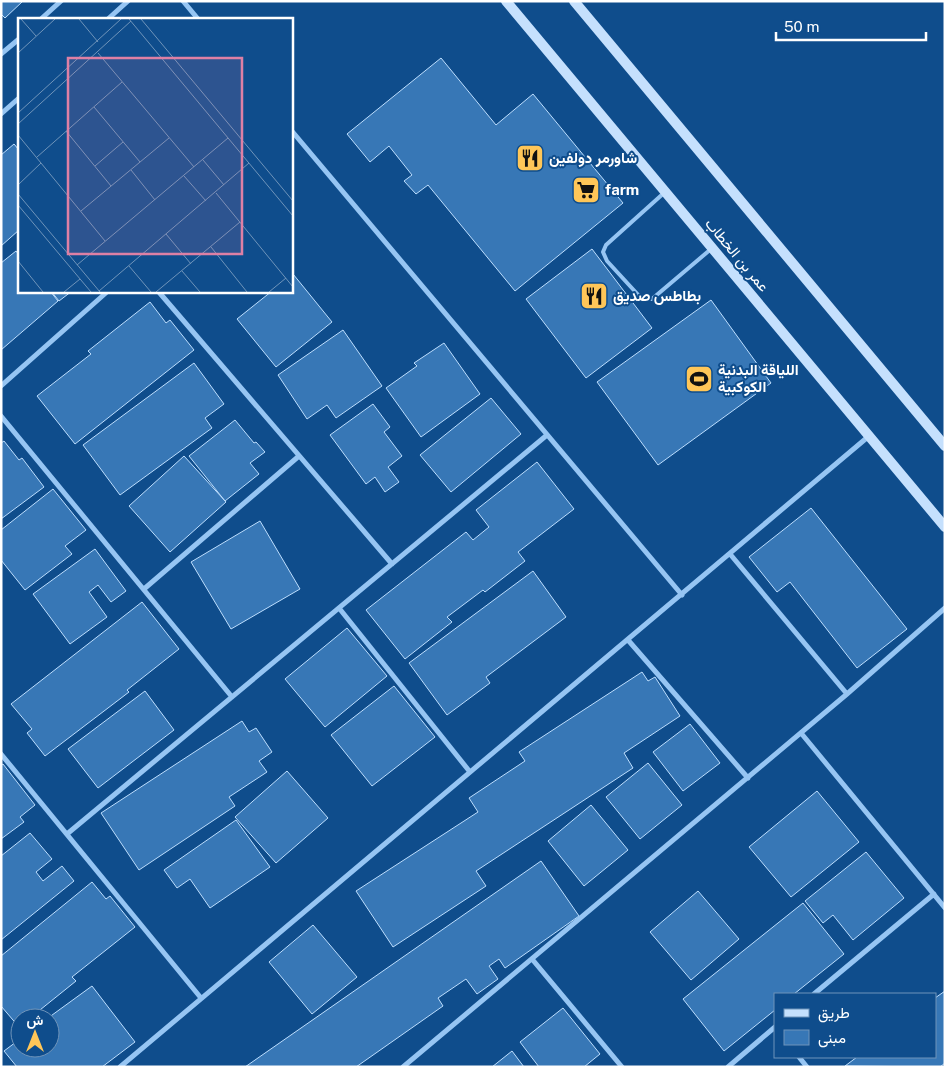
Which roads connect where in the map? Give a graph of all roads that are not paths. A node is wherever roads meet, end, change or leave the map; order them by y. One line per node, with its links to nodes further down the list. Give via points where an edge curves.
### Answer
1 (61, 1): 6 (street)
2 (128, 1): 7 (street)
3 (183, 1): 8 (street)
4 (506, 1): 14 (street, عمر بن الخطاب)
5 (574, 1): 22 (street)
6 (42, 18)
7 (109, 18)
8 (197, 18)
9 (18, 40): 10 (street)
10 (1, 54)
11 (18, 99): 12 (street)
12 (1, 114)
13 (292, 131): 20 (street)
14 (665, 192): 15 (street, عمر بن الخطاب); 15 (lane, via 606,245 603,252 607,261 641,298 652,299)
15 (712, 248): 21 (street, عمر بن الخطاب)
16 (107, 292): 18 (street)
17 (159, 292): 23 (street)
18 (1, 386)
19 (1, 416): 27 (street)
20 (547, 435): 26 (street); 28 (street)
21 (869, 436): 24 (street, عمر بن الخطاب); 25 (street)
22 (945, 446)
23 (299, 456): 26 (street); 27 (street)
24 (945, 527)
25 (730, 554): 28 (street); 32 (street)
26 (392, 564): 29 (street)
27 (144, 589): 33 (street)
28 (682, 595): 31 (street)
29 (339, 608): 33 (street); 36 (street)
30 (945, 608): 32 (street)
31 (628, 640): 36 (street); 37 (street)
32 (847, 694): 34 (street)
33 (232, 697): 38 (street)
34 (800, 733): 37 (street); 39 (street)
35 (1, 754): 38 (street)
36 (470, 772): 43 (street)
37 (748, 778): 41 (street)
38 (67, 834): 43 (street)
39 (934, 894): 40 (street); 42 (street)
40 (945, 908)
41 (532, 959): 46 (street); 47 (street)
42 (815, 993)
43 (201, 998): 45 (street)
44 (774, 1029): 48 (street)
45 (120, 1067)
46 (403, 1067)
47 (622, 1067)
48 (728, 1067)

